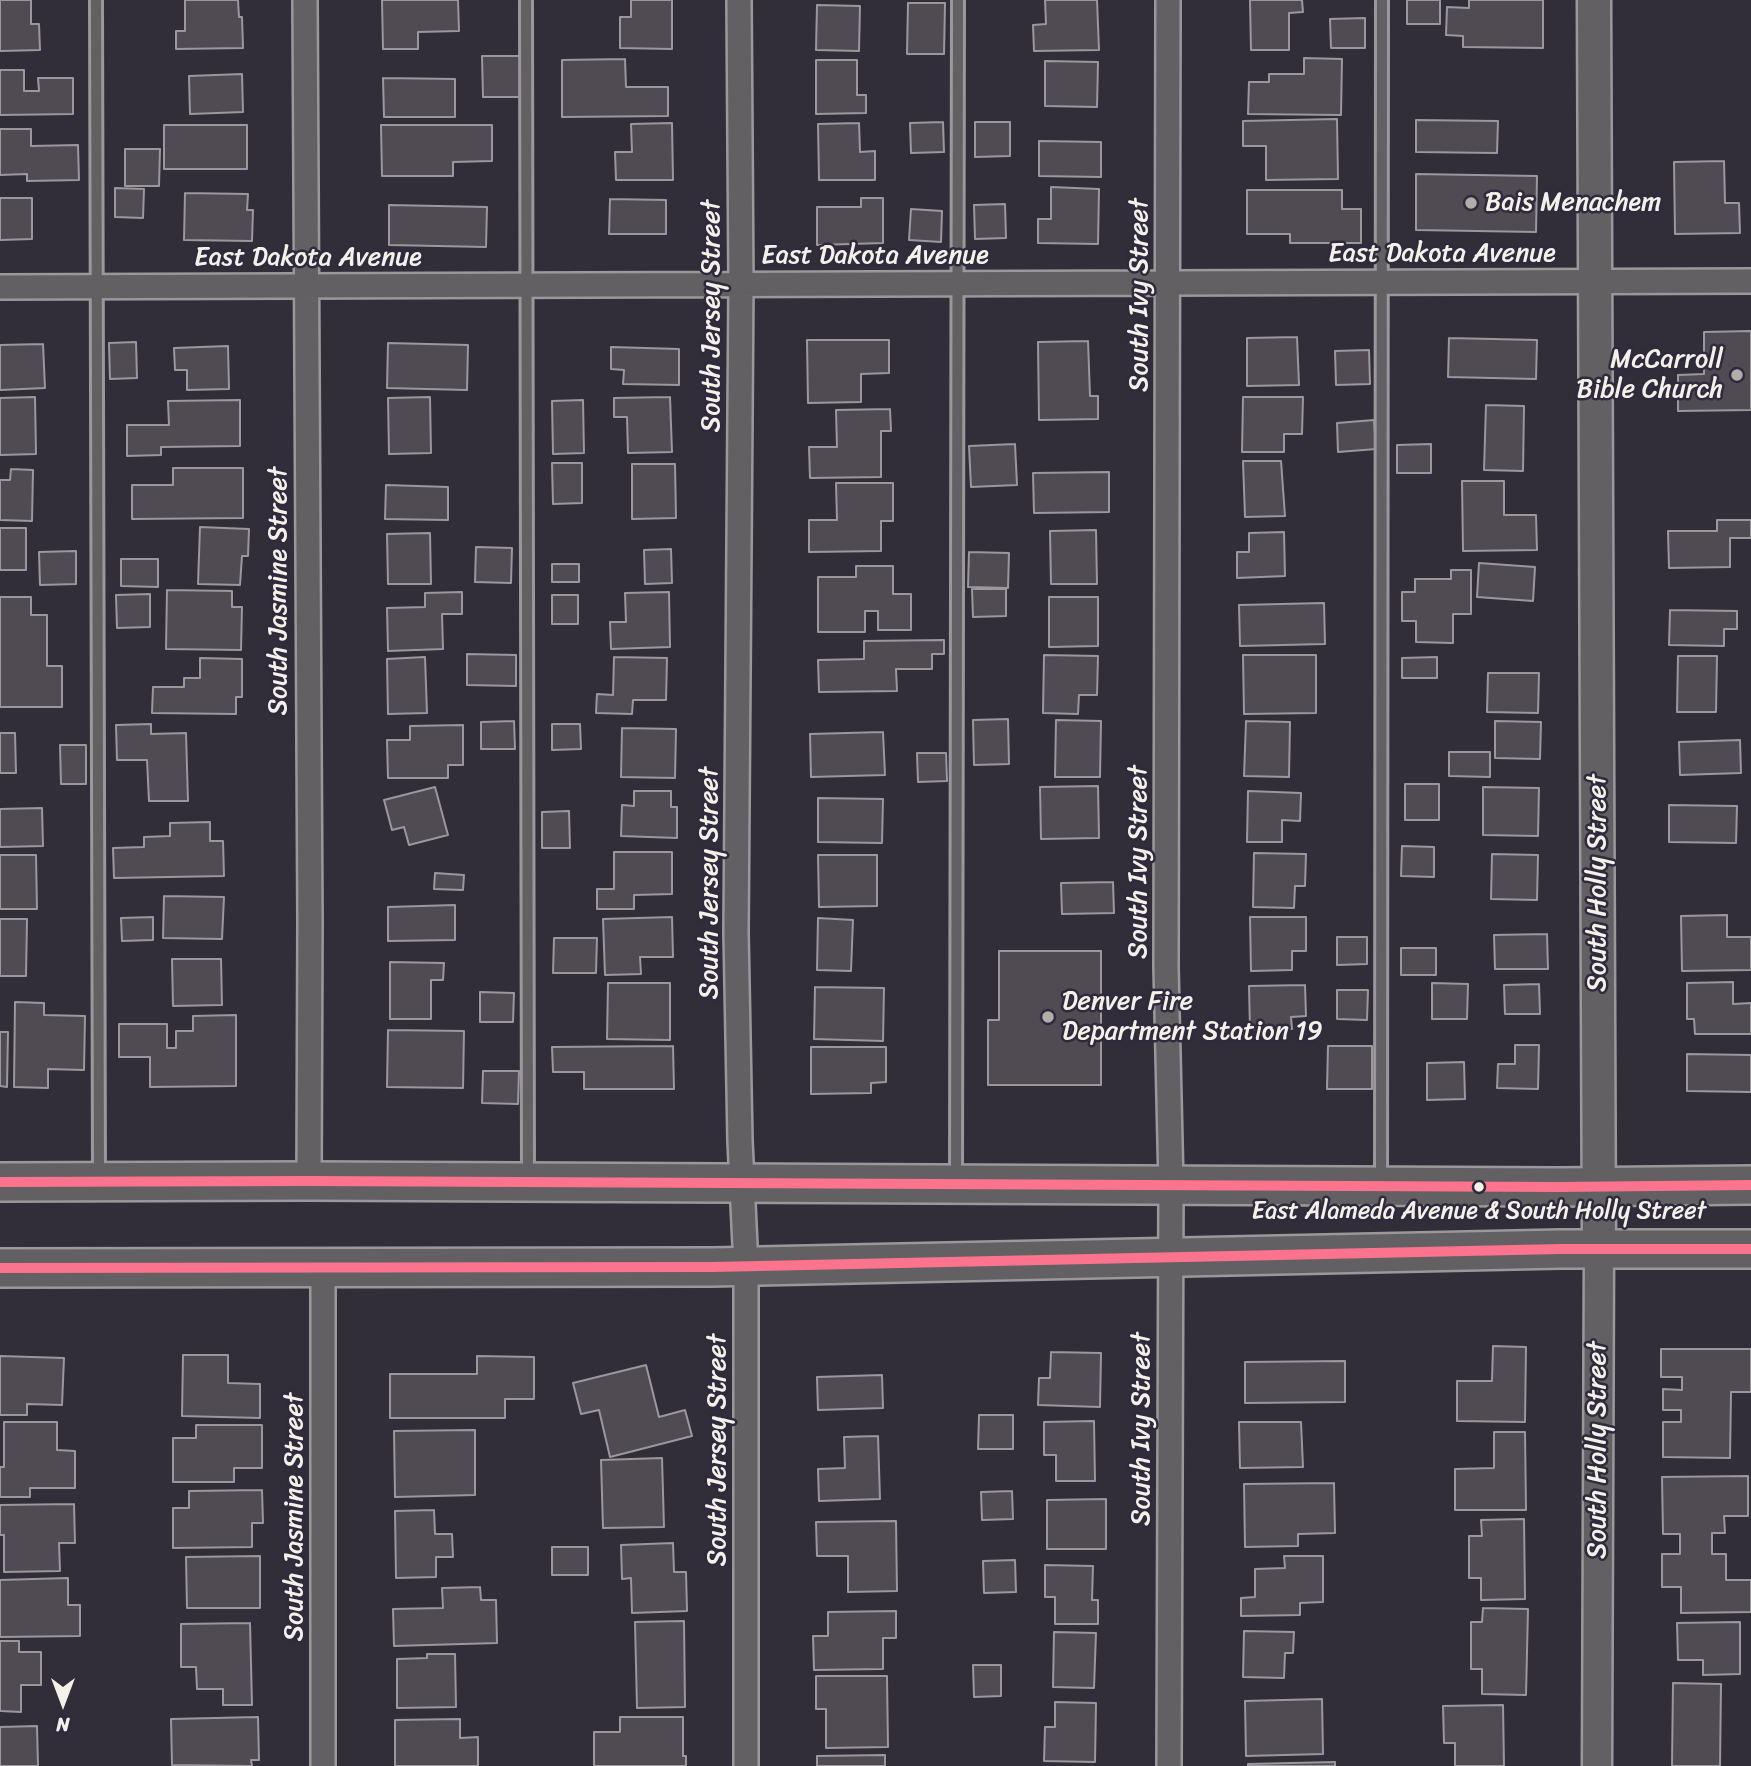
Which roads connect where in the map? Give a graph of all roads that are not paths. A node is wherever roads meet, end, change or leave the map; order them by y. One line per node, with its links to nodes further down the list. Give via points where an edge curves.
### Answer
1 (96, 0): 17 (lane)
2 (305, 0): 16 (street, South Jasmine Street)
3 (526, 0): 15 (lane)
4 (739, 0): 13 (street, South Jersey Street)
5 (958, 0): 14 (lane)
6 (1168, 0): 12 (street, South Ivy Street)
7 (1382, 0): 11 (lane)
8 (1594, 0): 9 (main road, South Holly Street)
9 (1594, 281): 10 (street, East Dakota Avenue); 11 (street, East Dakota Avenue); 28 (main road, South Holly Street)
10 (1751, 281)
11 (1382, 282): 12 (street, East Dakota Avenue); 25 (lane)
12 (1168, 283): 14 (street, East Dakota Avenue); 27 (street, South Ivy Street, via 1166,967)
13 (741, 284): 14 (street, East Dakota Avenue); 15 (street, East Dakota Avenue); 23 (street, South Jersey Street, via 736,932)
14 (956, 284): 24 (lane)
15 (526, 285): 16 (street, East Dakota Avenue); 22 (lane)
16 (305, 286): 17 (street, East Dakota Avenue); 20 (street, South Jasmine Street)
17 (98, 287): 18 (street, East Dakota Avenue); 19 (lane)
18 (0, 288)
19 (99, 1181): 20 (main road); 21 (main road)
20 (309, 1181): 22 (main road)
21 (0, 1182)
22 (528, 1182): 23 (main road)
23 (742, 1183): 24 (main road); 32 (street, South Jersey Street)
24 (956, 1184): 27 (main road)
25 (1381, 1185): 27 (main road); 28 (main road)
26 (1751, 1185): 28 (main road)
27 (1171, 1186): 31 (street, South Ivy Street)
28 (1599, 1186): 29 (main road, South Holly Street)
29 (1599, 1249): 30 (main road); 31 (main road); 38 (street, South Holly Street)
30 (1751, 1249)
31 (1171, 1257): 32 (main road); 37 (street, South Ivy Street)
32 (746, 1267): 34 (main road); 36 (street, South Jersey Street)
33 (0, 1268): 34 (main road)
34 (323, 1268): 35 (street, South Jasmine Street)
35 (323, 1766)
36 (746, 1766)
37 (1169, 1766)
38 (1597, 1766)

